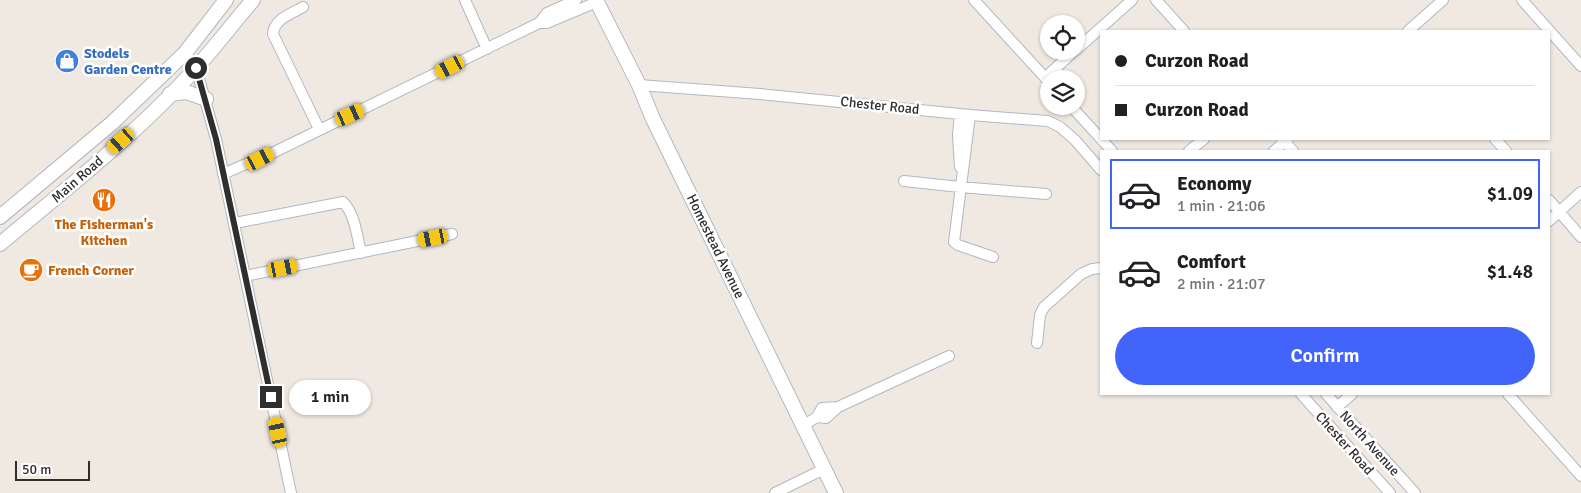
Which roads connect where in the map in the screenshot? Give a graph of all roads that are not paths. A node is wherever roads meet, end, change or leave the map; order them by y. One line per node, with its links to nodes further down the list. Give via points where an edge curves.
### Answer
1 (226, 0): 19 (main road, Main Road)
2 (253, 0): 22 (main road, Main Road)
3 (465, 0): 18 (street)
4 (576, 0): 12 (street, via 547,13)
5 (974, 0): 24 (street)
6 (1132, 0): 17 (street)
7 (1156, 0): 13 (street)
8 (1522, 0): 15 (street)
9 (596, 1): 12 (street); 25 (main road, Homestead Avenue)
10 (1438, 2): 14 (street)
11 (303, 7): 30 (street, via 277,22 273,34)
12 (539, 23): 18 (street)
13 (1183, 30)
14 (1409, 30)
15 (1549, 30)
16 (1550, 31): 21 (street)
17 (1085, 41)
18 (488, 49): 30 (street)
19 (185, 53): 22 (street); 48 (main road, Main Road, via 112,123)
20 (1066, 60): 23 (street)
21 (1581, 66)
22 (196, 68): 26 (main road, Main Road); 27 (street)
23 (1056, 70)
24 (1040, 72)
25 (639, 85): 28 (street, Chester Road); 65 (main road, Homestead Avenue)
26 (170, 94): 27 (main road, via 186,92); 53 (main road, Main Road, via 89,170)
27 (206, 99): 41 (street)
28 (965, 114): 40 (street, Chester Road, via 1053,123 1075,140); 43 (street, via 958,135)
29 (1079, 115): 31 (street)
30 (319, 129): 41 (street, via 260,159 257,164)
31 (1100, 138)
32 (1102, 140): 36 (street)
33 (1203, 140): 37 (street)
34 (1285, 140): 38 (street)
35 (1496, 140): 39 (street)
36 (1111, 150)
37 (1190, 150)
38 (1275, 150)
39 (1505, 150)
40 (1100, 169)
41 (224, 177): 50 (street)
42 (904, 181): 43 (street)
43 (961, 184): 45 (street); 55 (street, via 954,242)
44 (1581, 192): 47 (street)
45 (1046, 194)
46 (1550, 201): 47 (street)
47 (1559, 212): 49 (street); 52 (street)
48 (0, 217)
49 (1550, 220)
50 (235, 223): 54 (street, via 343,202 348,208); 57 (street)
51 (452, 234): 54 (street)
52 (1581, 237)
53 (0, 244)
54 (361, 253): 57 (street)
55 (993, 257)
56 (1100, 268): 58 (street, via 1081,274 1044,307)
57 (245, 276): 68 (street)
58 (1037, 343)
59 (949, 356): 65 (street, via 838,407 826,418 816,417)
60 (1302, 395): 71 (street, Chester Road)
61 (1327, 395): 64 (street, North Avenue)
62 (1351, 395): 64 (street)
63 (1509, 395): 67 (street)
64 (1337, 407): 72 (street, North Avenue)
65 (804, 425): 66 (main road, Homestead Avenue)
66 (824, 469): 69 (street); 70 (main road, Homestead Avenue)
67 (1581, 476)
68 (291, 493)
69 (775, 493)
70 (836, 493)
71 (1390, 493)
72 (1415, 493)

